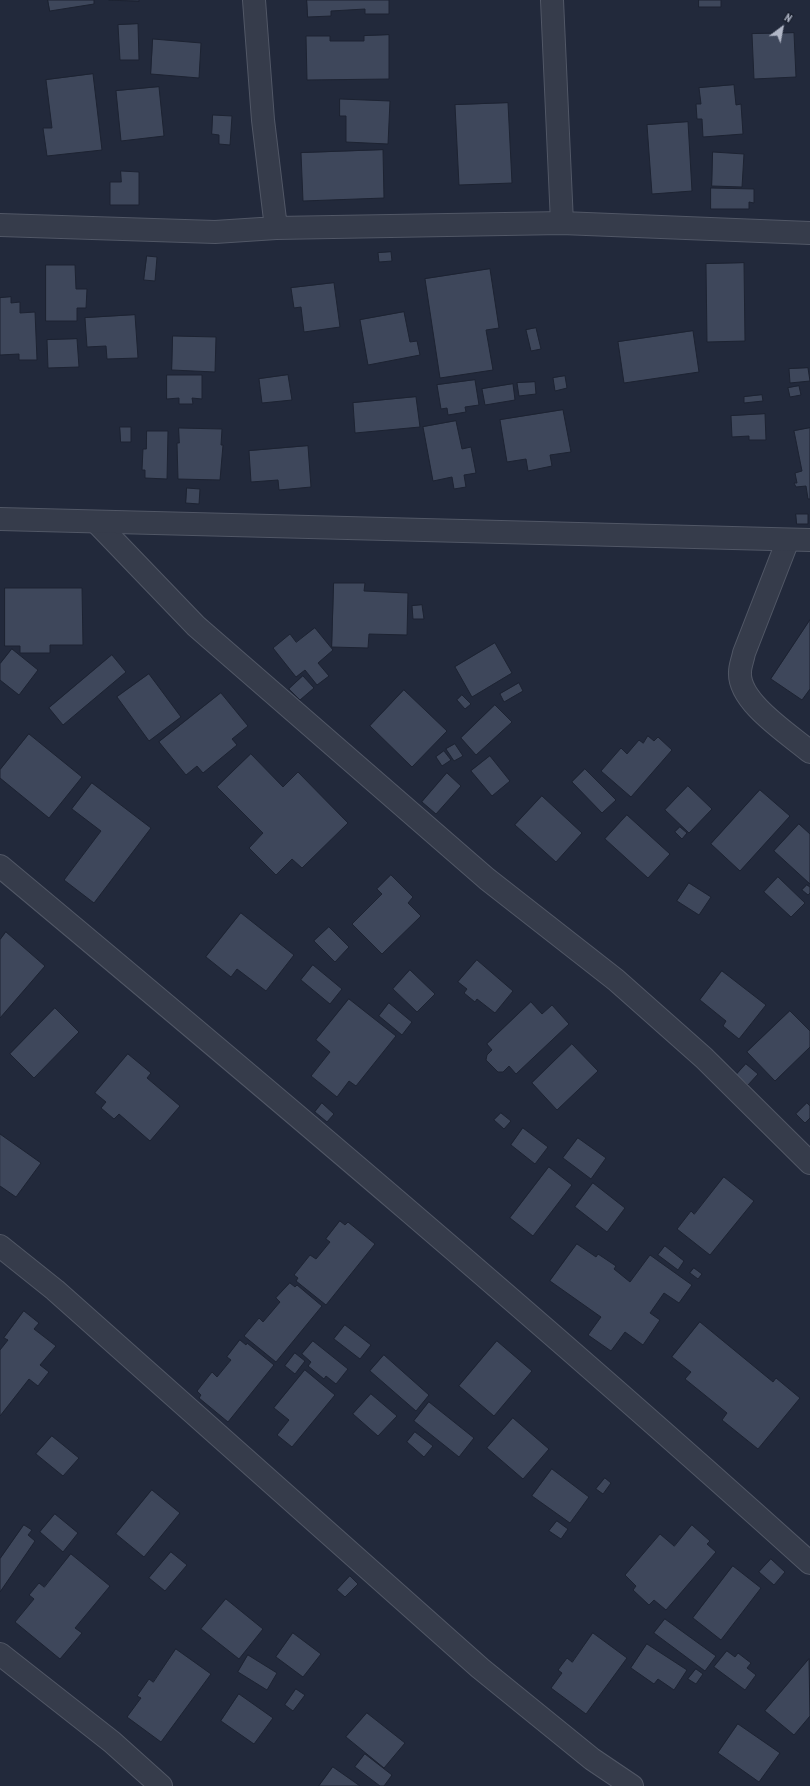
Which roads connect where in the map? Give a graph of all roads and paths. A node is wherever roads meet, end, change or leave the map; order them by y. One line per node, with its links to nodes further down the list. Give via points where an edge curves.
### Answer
1 (254, 0): 5 (street, via 263,120)
2 (552, 0): 3 (street)
3 (562, 223): 5 (street); 6 (street)
4 (0, 225): 5 (street, via 215,232)
5 (276, 228)
6 (810, 233)
7 (0, 519): 8 (street)
8 (96, 522): 9 (street); 13 (street, via 196,626 487,879 616,980 704,1058)
9 (788, 540): 10 (street); 11 (street, via 744,653 740,672 743,687 751,702)
10 (810, 540)
11 (810, 752)
12 (0, 866): 15 (street, via 357,1166 704,1467)
13 (810, 1163)
14 (0, 1246): 18 (street, via 55,1290 480,1668 592,1759)
15 (810, 1563)
16 (0, 1654): 17 (street, via 112,1742)
17 (160, 1786)
18 (632, 1786)

